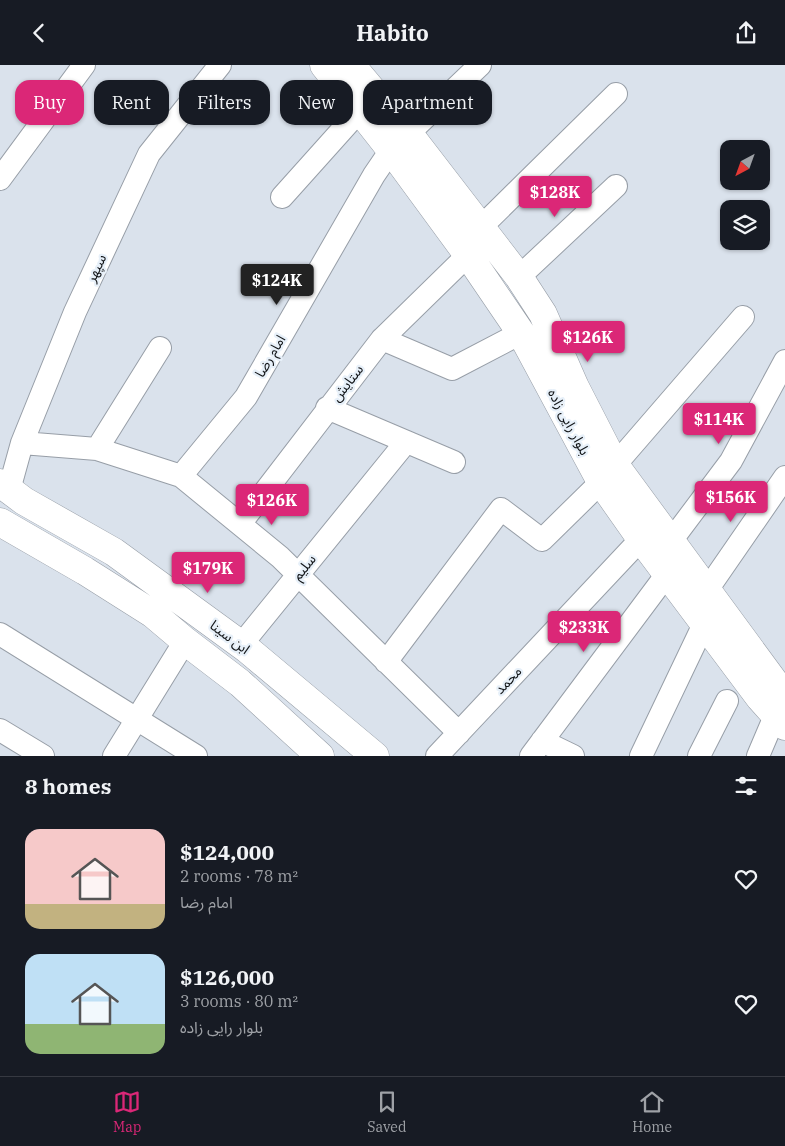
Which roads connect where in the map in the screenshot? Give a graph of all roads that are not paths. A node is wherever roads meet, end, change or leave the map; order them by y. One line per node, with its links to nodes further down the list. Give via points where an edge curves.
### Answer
1 (84, 65): 9 (street)
2 (220, 65): 23 (street, سپهر, via 149,154 75,312)
3 (324, 65): 7 (main road, بلوار رایی زاده)
4 (351, 65): 8 (main road, بلوار رایی زاده)
5 (480, 65): 8 (street, امام رضا)
6 (616, 94): 12 (street)
7 (360, 110): 8 (main road, بلوار رایی زاده); 11 (street)
8 (400, 142): 12 (main road, بلوار رایی زاده); 13 (main road, بلوار رایی زاده); 27 (street, امام رضا, via 374,175 246,397)
9 (0, 179)
10 (616, 186): 14 (street)
11 (282, 197)
12 (480, 227): 14 (main road, بلوار رایی زاده)
13 (468, 255): 16 (main road, بلوار رایی زاده); 17 (street, ستایش)
14 (519, 277): 20 (main road, بلوار رایی زاده, via 543,314)
15 (743, 317): 26 (street)
16 (521, 333): 17 (street, via 452,369); 20 (main road, بلوار رایی زاده)
17 (382, 339): 21 (street, ستایش)
18 (160, 348): 24 (street)
19 (785, 361): 33 (street, via 731,461)
20 (565, 391): 26 (main road, بلوار رایی زاده)
21 (328, 408): 22 (street); 30 (street, ستایش)
22 (406, 442): 25 (street); 35 (street, سلیم)
23 (22, 443): 24 (street); 29 (street, سپهر)
24 (98, 449): 27 (street)
25 (454, 463)
26 (608, 473): 32 (main road, بلوار رایی زاده); 33 (main road, بلوار رایی زاده); 41 (street, via 542,540 501,509)
27 (181, 476): 30 (street)
28 (785, 477): 36 (street)
29 (5, 487): 40 (main road, ابن سینا, via 114,552)
30 (240, 523): 35 (street)
31 (1, 527): 39 (main road, via 85,571 153,614)
32 (640, 539): 34 (main road, بلوار رایی زاده); 46 (street, محمد)
33 (671, 541): 36 (main road, بلوار رایی زاده)
34 (668, 573): 37 (main road, بلوار رایی زاده); 47 (street)
35 (298, 575): 40 (street, سلیم); 41 (street)
36 (708, 590): 42 (main road, بلوار رایی زاده)
37 (704, 624): 42 (main road, بلوار رایی زاده, via 760,698); 55 (street)
38 (0, 634): 44 (street)
39 (185, 641): 44 (street); 51 (main road, via 240,683)
40 (241, 645): 52 (main road, ابن سینا)
41 (386, 662): 46 (street)
42 (781, 697): 57 (street)
43 (727, 701): 56 (street)
44 (137, 719): 49 (street); 50 (street)
45 (0, 731): 48 (street)
46 (459, 733): 53 (street, محمد)
47 (536, 748): 54 (street)
48 (43, 756)
49 (114, 756)
50 (196, 756)
51 (320, 756)
52 (375, 756)
53 (437, 756)
54 (573, 756)
55 (641, 756)
56 (699, 756)
57 (758, 756)

